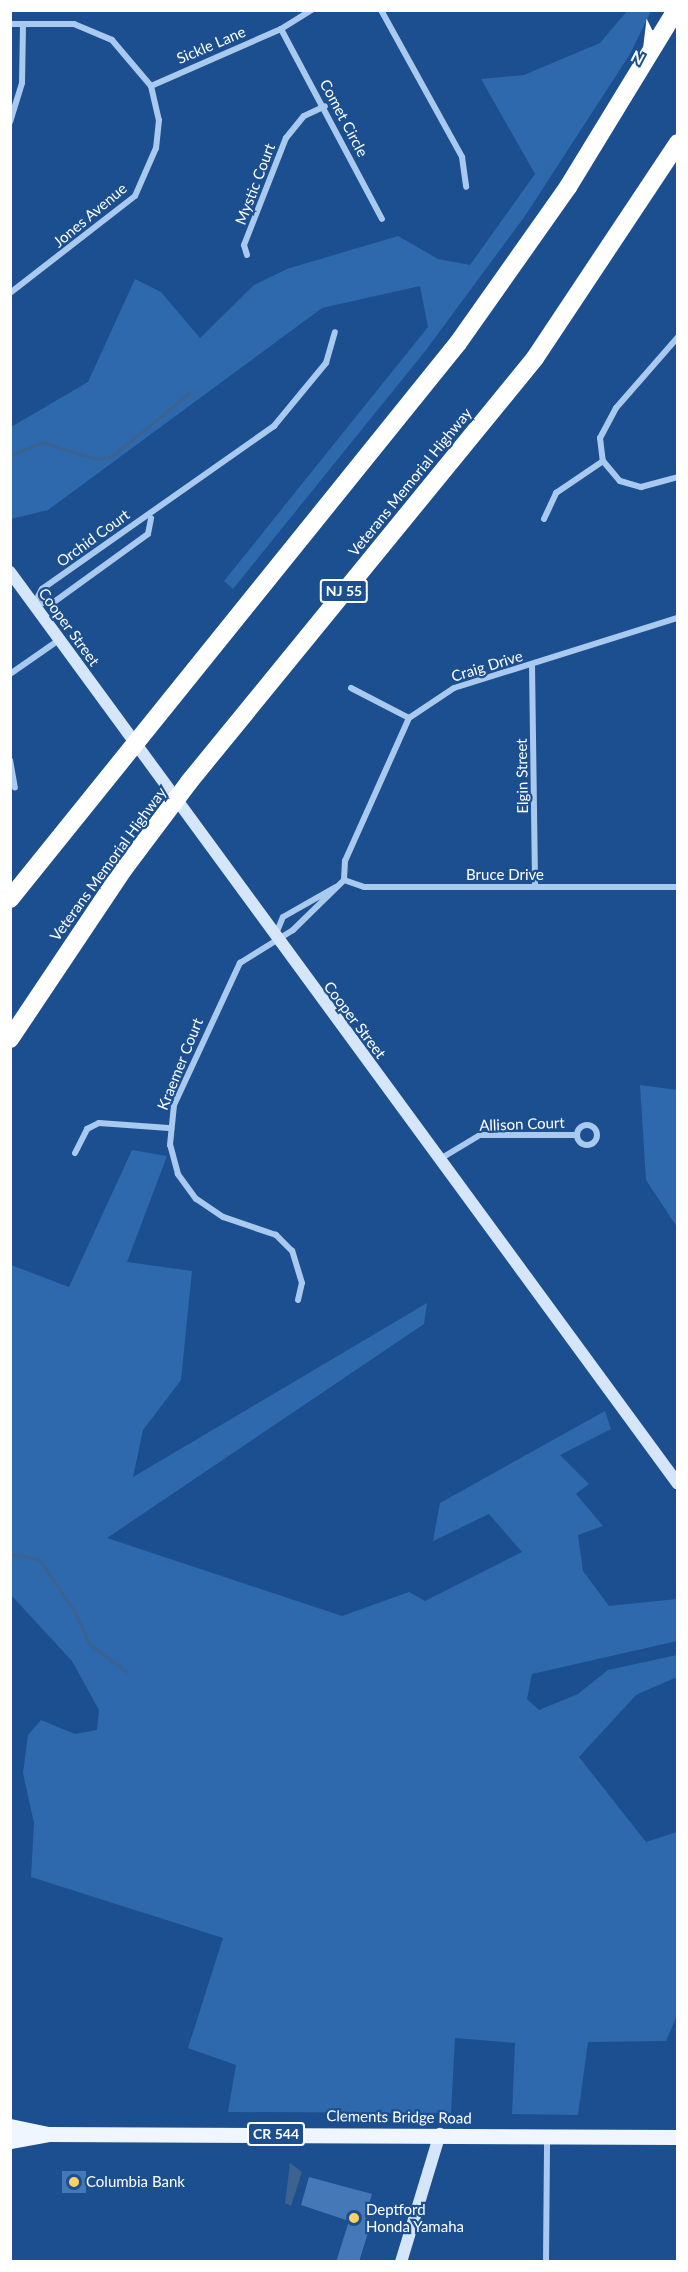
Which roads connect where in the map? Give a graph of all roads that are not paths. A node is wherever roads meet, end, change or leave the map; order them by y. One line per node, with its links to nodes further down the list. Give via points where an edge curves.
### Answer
1 (311, 10): 6 (street, Sickle Lane)
2 (381, 10): 11 (street, via 462,157)
3 (676, 10): 35 (highway, via 568,187 458,343)
4 (10, 24): 5 (street, Jones Avenue)
5 (23, 24): 7 (street, Jones Avenue, via 53,22 90,30 129,55); 9 (street, via 22,83)
6 (281, 29): 7 (street, Sickle Lane); 8 (street, Comet Circle)
7 (151, 86): 14 (street, Jones Avenue, via 159,120 156,148 135,196)
8 (325, 106): 12 (street, Comet Circle); 13 (street, Mystic Court, via 303,116 286,138 244,245)
9 (10, 122)
10 (678, 143): 37 (highway, Veterans Memorial Highway / NJ 55, via 535,358 189,782 123,870)
11 (466, 187)
12 (382, 219)
13 (247, 255)
14 (10, 293)
15 (335, 332): 19 (street, Orchid Court, via 326,363 274,426)
16 (678, 337): 17 (street, via 609,418 600,438)
17 (603, 461): 18 (street, via 610,475 630,486); 20 (street, via 556,493)
18 (678, 477)
19 (151, 518): 22 (street, Orchid Court, via 128,526 42,589); 22 (street, Orchid Court, via 148,534 54,602)
20 (544, 519)
21 (10, 572): 22 (main road, Cooper Street)
22 (34, 604): 24 (main road, Cooper Street)
23 (678, 618): 25 (street, Craig Drive)
24 (59, 640): 26 (street); 36 (main road, Cooper Street)
25 (532, 665): 28 (street, Craig Drive, via 454,688); 33 (street, Elgin Street)
26 (10, 674)
27 (351, 688): 28 (street)
28 (409, 718): 31 (street, via 345,861)
29 (10, 759): 30 (street)
30 (15, 788)
31 (344, 880): 32 (street); 33 (street, Bruce Drive, via 364,887)
32 (336, 887): 36 (street, via 321,907); 36 (street, via 283,917)
33 (535, 887): 34 (street, Bruce Drive)
34 (678, 887)
35 (10, 899)
36 (275, 938): 38 (street, Kraemer Court, via 231,975); 41 (main road, Cooper Street)
37 (10, 1039)
38 (169, 1128): 40 (street, via 99,1123 87,1129); 42 (street, Kraemer Court, via 173,1162 196,1199 224,1217 276,1235 292,1251 302,1283)
39 (576, 1135): 41 (street, Allison Court, via 480,1135)
40 (75, 1153)
41 (440, 1159): 43 (main road, Cooper Street)
42 (298, 1300)
43 (678, 1484)
44 (10, 2126): 45 (main road, Clements Bridge Road / CR 544)
45 (48, 2134): 46 (main road, Clements Bridge Road / CR 544); 49 (main road, Clements Bridge Road / CR 544)
46 (440, 2134): 47 (main road, Clements Bridge Road / CR 544); 50 (main road)
47 (547, 2136): 48 (main road, Clements Bridge Road / CR 544); 51 (street)
48 (678, 2138)
49 (10, 2141)
50 (401, 2262)
51 (546, 2262)

